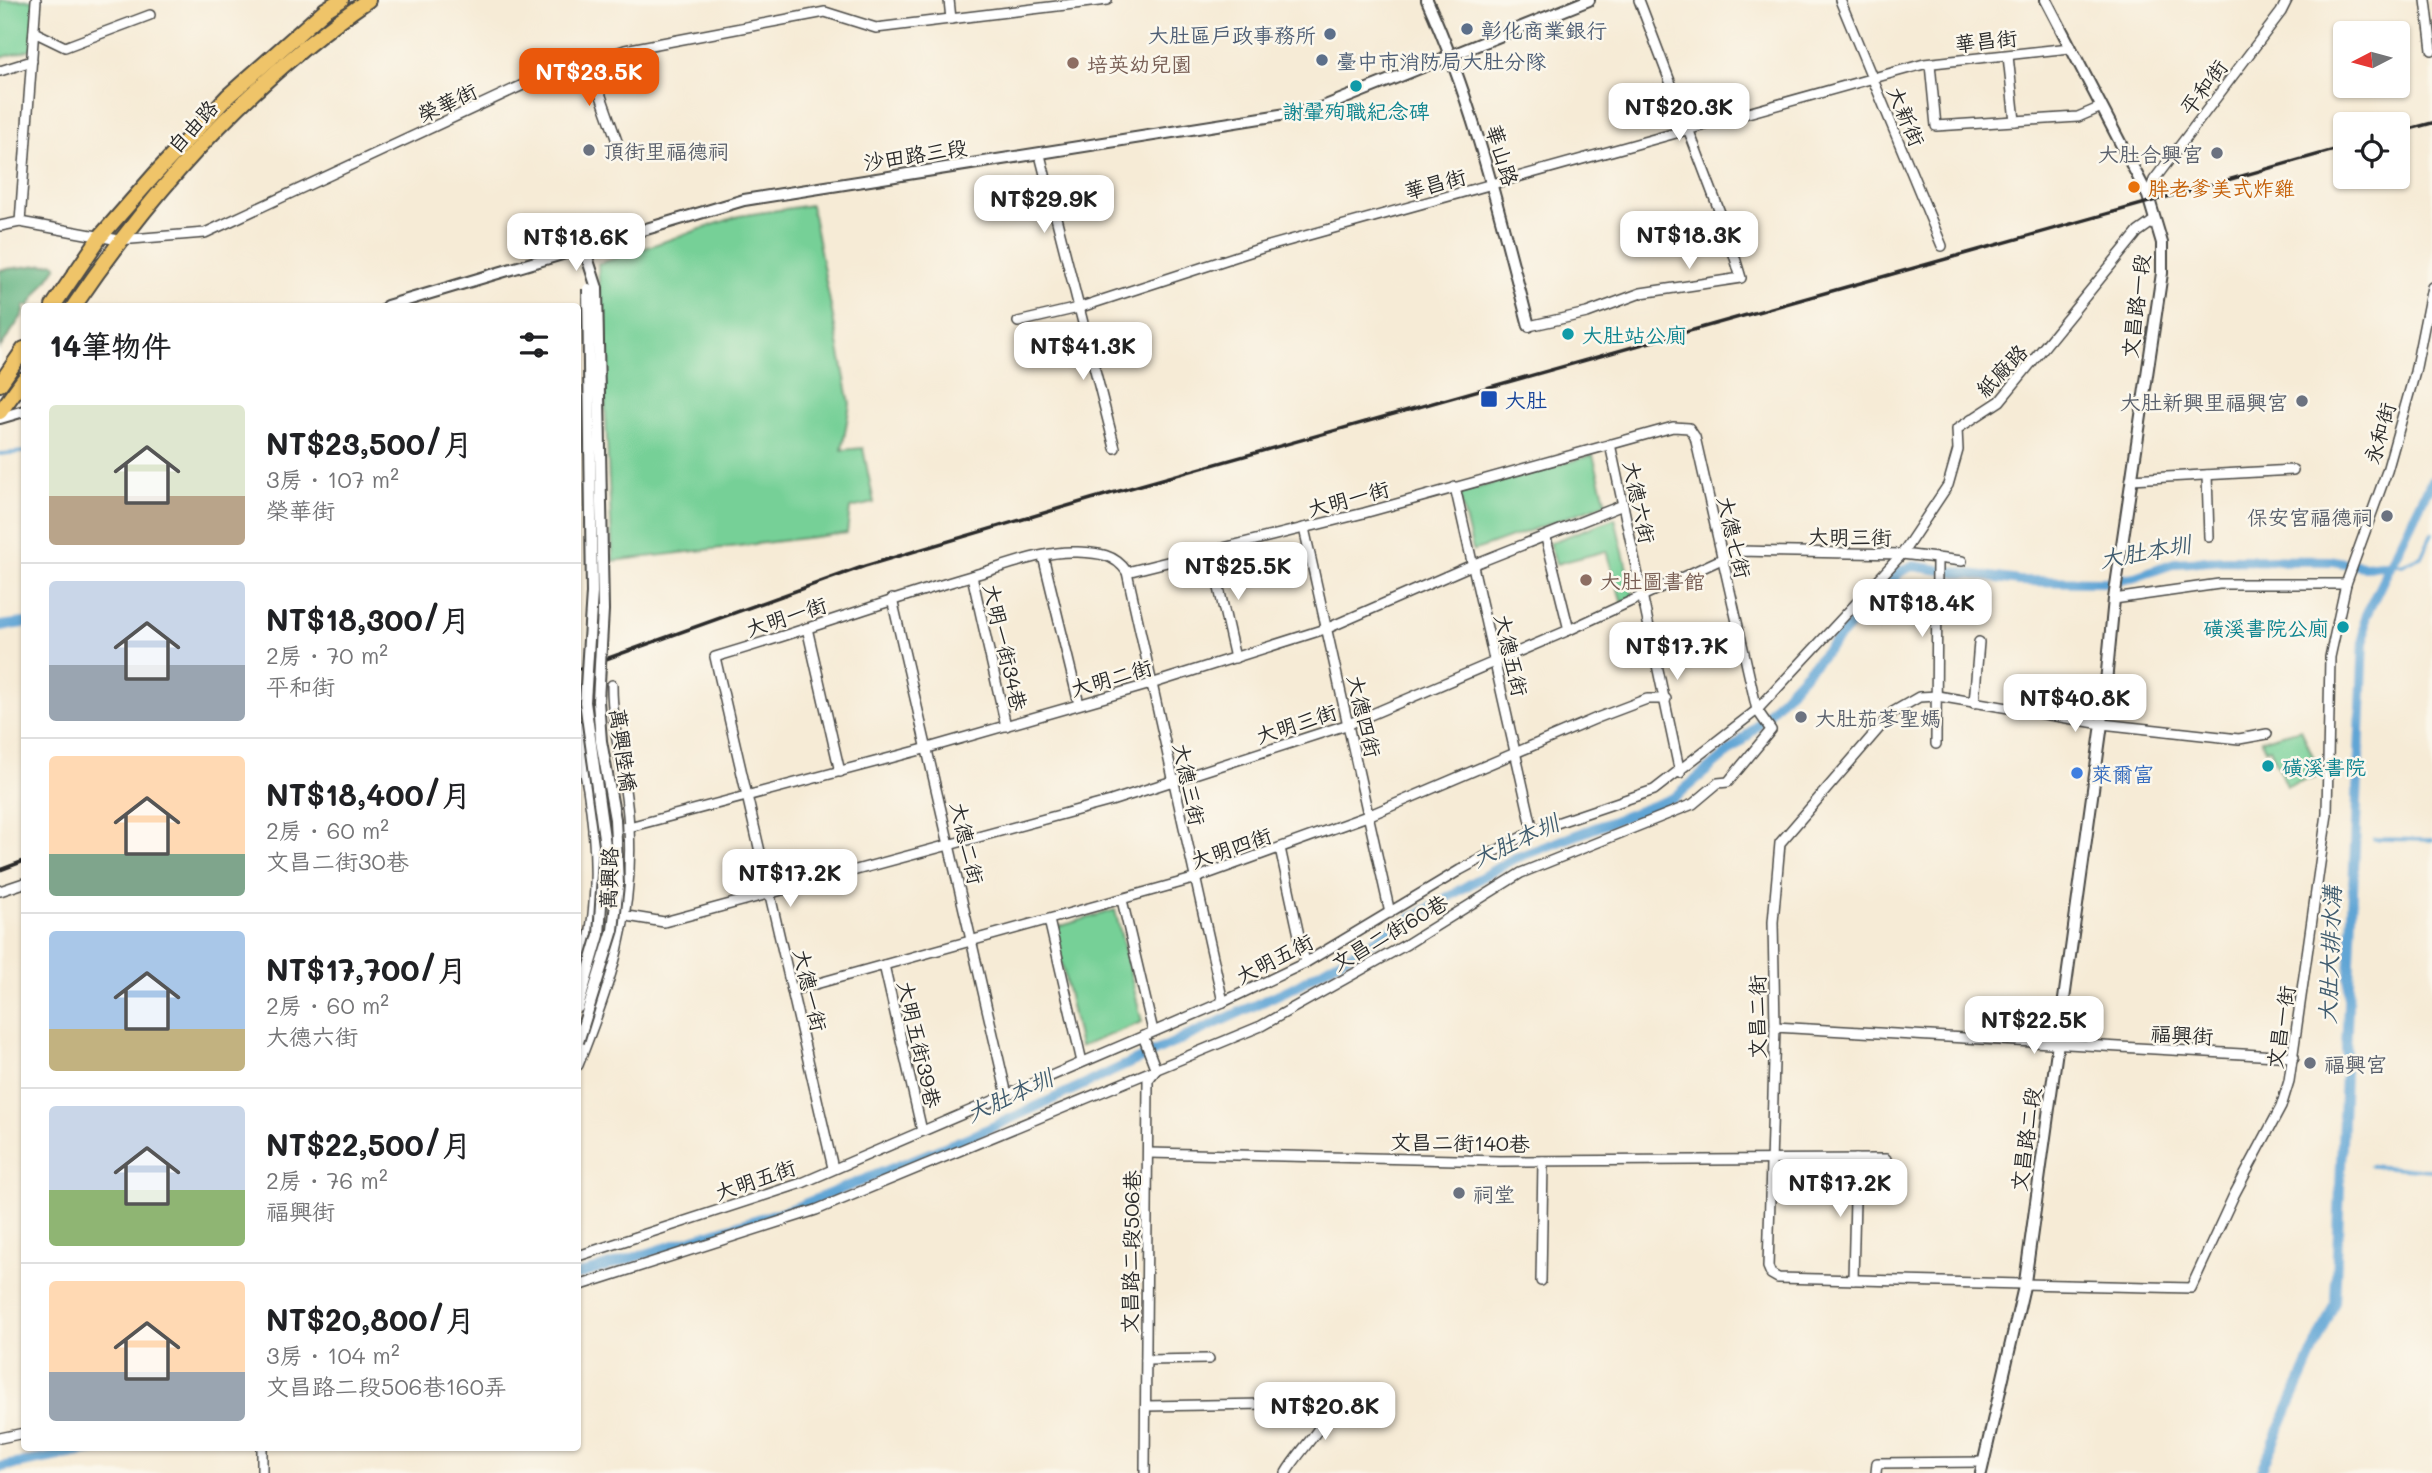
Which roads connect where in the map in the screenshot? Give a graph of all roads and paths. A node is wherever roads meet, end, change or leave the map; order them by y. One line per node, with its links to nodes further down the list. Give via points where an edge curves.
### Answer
1 (36, 0): 17 (street)
2 (341, 0): 27 (main road, 自由路, via 325,10)
3 (368, 0): 27 (main road, 自由路)
4 (824, 0): 14 (street)
5 (949, 0): 16 (street)
6 (1107, 0): 16 (street, 榮華街)
7 (1427, 0): 20 (street, 華山路)
8 (1589, 0): 20 (street, 沙田路三段)
9 (1639, 0): 30 (street)
10 (1840, 0): 26 (street, 大新街)
11 (2046, 0): 18 (street, 文昌路一段)
12 (2287, 0): 34 (street, 平和街, via 2154,180)
13 (2426, 0): 19 (street)
14 (825, 12): 16 (street, 榮華街, via 876,28); 23 (street, 榮華街, via 625,50)
15 (149, 16): 17 (street, via 65,47)
16 (951, 19)
17 (34, 32): 22 (street)
18 (2070, 48): 21 (street, 華昌街); 28 (street, 文昌路一段)
19 (2432, 50)
20 (1451, 54): 32 (street, 沙田路三段, via 1318,109); 33 (street, 華山路)
21 (2008, 55): 24 (street, 華昌街); 29 (street)
22 (32, 61): 25 (street); 36 (street)
23 (589, 62): 31 (street); 39 (street, 榮華街, via 523,85 205,233)
24 (1930, 64): 26 (street, 華昌街); 29 (street, via 1937,126)
25 (0, 71)
26 (1872, 79): 30 (street, 華昌街); 40 (street, 大新街)
27 (249, 87): 38 (main road, 自由路); 39 (main road, 自由路)
28 (2099, 108): 29 (street, via 2078,117); 34 (street, 文昌路一段)
29 (2015, 121)
30 (1690, 130): 33 (street, 華昌街); 49 (street, via 1741,278 1642,293 1587,313)
31 (618, 144)
32 (1040, 155): 41 (street, 沙田路三段, via 744,200); 47 (street)
33 (1492, 185): 47 (street, 華昌街, via 1262,248); 49 (street, 華山路)
34 (2148, 196): 35 (street, 文昌路一段)
35 (2155, 220): 61 (street, 文昌路一段, via 2162,243 2162,273); 68 (street, 紙廠路, via 2138,232 2000,401 1957,429 1958,450 1948,485)
36 (20, 222): 37 (street); 38 (street, 榮華街)
37 (0, 226)
38 (100, 237): 39 (street, 榮華街); 44 (main road, 自由路)
39 (119, 240): 45 (main road, 自由路)
40 (1942, 246)
41 (584, 248): 43 (street); 46 (street, 沙田路三段)
42 (2432, 287): 76 (street, 永和街, via 2415,372 2387,471)
43 (593, 289): 127 (street, 萬興陸橋, bridge, via 592,593 585,702 605,845 599,935); 131 (street, 萬興陸橋, bridge, via 603,610 598,701 615,819 618,885 613,930)
44 (55, 303)
45 (76, 303)
46 (397, 303)
47 (1077, 308): 48 (street, 華昌街); 58 (street)
48 (1018, 322)
49 (1530, 326)
50 (21, 353): 52 (main road)
51 (21, 383): 53 (main road)
52 (0, 384)
53 (0, 412)
54 (21, 412): 55 (street)
55 (0, 418)
56 (1673, 427): 57 (street, 大明一街); 71 (street, 大德七街, via 1689,428 1695,437)
57 (1610, 444): 62 (street, 大明一街); 63 (street, 大德六街)
58 (1115, 448)
59 (2293, 470): 60 (street)
60 (2207, 475): 61 (street); 65 (street)
61 (2132, 479): 79 (street, 文昌路一段)
62 (1455, 487): 64 (street, 大明一街); 73 (street, 大德五街)
63 (1623, 505): 66 (street, 大明二街); 77 (street, 大德六街)
64 (1304, 528): 67 (street, 大明一街); 81 (street, 大德四街)
65 (2209, 537)
66 (1546, 538): 73 (street, 大明二街); 82 (street)
67 (1211, 553): 74 (street, 大明一街); 85 (street)
68 (1902, 554): 70 (street, 大明三街); 71 (street, 大明三街, via 1739,551); 93 (street, 大明五街)
69 (1043, 556): 74 (street, 大明一街, via 1073,552 1111,556); 75 (street, 大明一街); 92 (street)
70 (1937, 558): 72 (street, 大明三街); 89 (street)
71 (1721, 559): 77 (street, 大明三街); 93 (street, 大德七街)
72 (1962, 561)
73 (1472, 565): 81 (street, 大明二街); 86 (street, 大德五街)
74 (1127, 572): 87 (street, 大德三街)
75 (972, 576): 78 (street, 大明一街); 96 (street, 大明一街34巷)
76 (2346, 584): 79 (street, via 2219,584); 135 (street, 文昌一街, via 2330,657 2327,814)
77 (1642, 598): 82 (street, 大明三街); 90 (street, 大德六街)
78 (892, 599): 80 (street, 大明一街); 101 (street, 大德二街)
79 (2114, 599): 94 (street, 文昌路二段)
80 (807, 628): 84 (street, 大明一街); 104 (street)
81 (1328, 628): 85 (street, 大明二街); 95 (street, 大德四街)
82 (1569, 630): 86 (street, 大明三街)
83 (1979, 642): 91 (street)
84 (715, 657): 107 (street, 大德一街)
85 (1235, 658): 87 (street, 大明二街)
86 (1496, 662): 95 (street, 大明三街); 102 (street, 大德五街)
87 (1151, 684): 92 (street, 大明二街); 106 (street, 大德三街)
88 (612, 685): 97 (street, 萬興路)
89 (1938, 696): 91 (street, 文昌二街); 100 (street); 129 (street, 文昌二街, via 1919,697 1893,712 1780,843 1773,922)
90 (1666, 699): 102 (street, 大明四街, via 1647,699); 105 (street, 大德六街)
91 (1974, 703): 94 (street, 文昌二街)
92 (1079, 705): 96 (street, 大明二街)
93 (1757, 710): 105 (street, 大明五街); 137 (street, 文昌二街60巷, via 1771,730 1728,782 1718,783 1693,804 1521,873 1261,1026)
94 (2102, 723): 98 (street, 文昌二街, via 2239,739); 133 (street, 文昌路二段)
95 (1349, 724): 106 (street, 大明三街); 108 (street, 大德四街)
96 (1006, 726): 101 (street, 大明二街)
97 (615, 733): 99 (street); 109 (street, 萬興路)
98 (2267, 734)
99 (581, 737)
100 (1936, 744)
101 (928, 748): 104 (street, 大明二街); 112 (street, 大德二街)
102 (1515, 752): 108 (street, 大明四街); 111 (street, 大德五街)
103 (581, 756): 110 (street, 萬興路)
104 (840, 772): 107 (street, 大明二街)
105 (1680, 773): 111 (street, 大明五街, via 1654,790)
106 (1172, 783): 112 (street, 大明三街); 114 (street, 大德三街)
107 (750, 796): 109 (street, 大明二街); 117 (street, 大德一街)
108 (1370, 815): 113 (street, 大明四街); 119 (street, 大德四街)
109 (629, 827): 110 (street, 大明二街); 120 (street, 萬興路)
110 (593, 831): 125 (street, 萬興路, via 595,891)
111 (1533, 831): 119 (street, 大明五街)
112 (951, 845): 117 (street, 大明三街); 122 (street, 大德二街)
113 (1280, 849): 114 (street, 大明四街); 123 (street)
114 (1194, 879): 118 (street, 大明四街); 128 (street, 大德三街)
115 (21, 884): 116 (street)
116 (0, 891)
117 (771, 891): 120 (street, 大明三街, via 664,922); 126 (street, 大德一街)
118 (1122, 900): 121 (street, 大明四街); 130 (street)
119 (1390, 913): 123 (street, 大明五街)
120 (627, 916): 134 (street, 萬興路)
121 (1049, 919): 122 (street, 大明四街); 136 (street)
122 (972, 940): 124 (street, 大明四街); 138 (street, 大德二街)
123 (1305, 963): 128 (street, 大明五街)
124 (884, 965): 126 (street, 大明四街); 139 (street, 大明五街39巷)
125 (581, 968)
126 (793, 990): 145 (street, 大德一街)
127 (581, 997)
128 (1223, 1002): 130 (street, 大明五街)
129 (1775, 1027): 133 (street, 福興街); 141 (street, 文昌二街)
130 (1153, 1031): 132 (street, 大明五街)
131 (581, 1032)
132 (1143, 1036): 136 (street, 大明五街); 137 (street)
133 (2057, 1042): 135 (street, 福興街); 149 (street, 文昌路二段)
134 (581, 1057)
135 (2294, 1057): 149 (street, 文昌一街, via 2281,1107 2191,1288)
136 (1082, 1062): 138 (street, 大明五街)
137 (1156, 1070): 140 (street, 文昌路二段506巷, via 1148,1080); 150 (street, 文昌二街60巷, via 817,1210)
138 (1007, 1094): 139 (street, 大明五街)
139 (922, 1131): 145 (street, 大明五街)
140 (1148, 1153): 144 (street, 文昌二街140巷); 152 (street, 文昌路二段506巷)
141 (1771, 1159): 142 (street, 文昌二街140巷); 144 (street, 文昌二街140巷); 147 (street, 文昌二街, via 1771,1274)
142 (1856, 1159): 143 (street, 文昌二街140巷); 147 (street)
143 (1886, 1159)
144 (1543, 1161): 148 (street)
145 (833, 1168): 146 (street, 大明五街, via 802,1183)
146 (581, 1255)
147 (1853, 1280): 149 (street, 文昌二街)
148 (1541, 1281)
149 (2025, 1283): 157 (street, 文昌路二段)
150 (581, 1285)
151 (1209, 1359): 152 (street)
152 (1146, 1360): 153 (street, 文昌路二段506巷)
153 (1146, 1406): 159 (street, 文昌路二段506巷); 160 (street, via 1330,1403 1330,1413)
154 (21, 1434): 155 (street)
155 (0, 1438)
156 (262, 1451): 158 (street)
157 (1982, 1467): 161 (street, via 1877,1464)
158 (262, 1473)
159 (1144, 1473)
160 (1286, 1473)
161 (1876, 1473)

